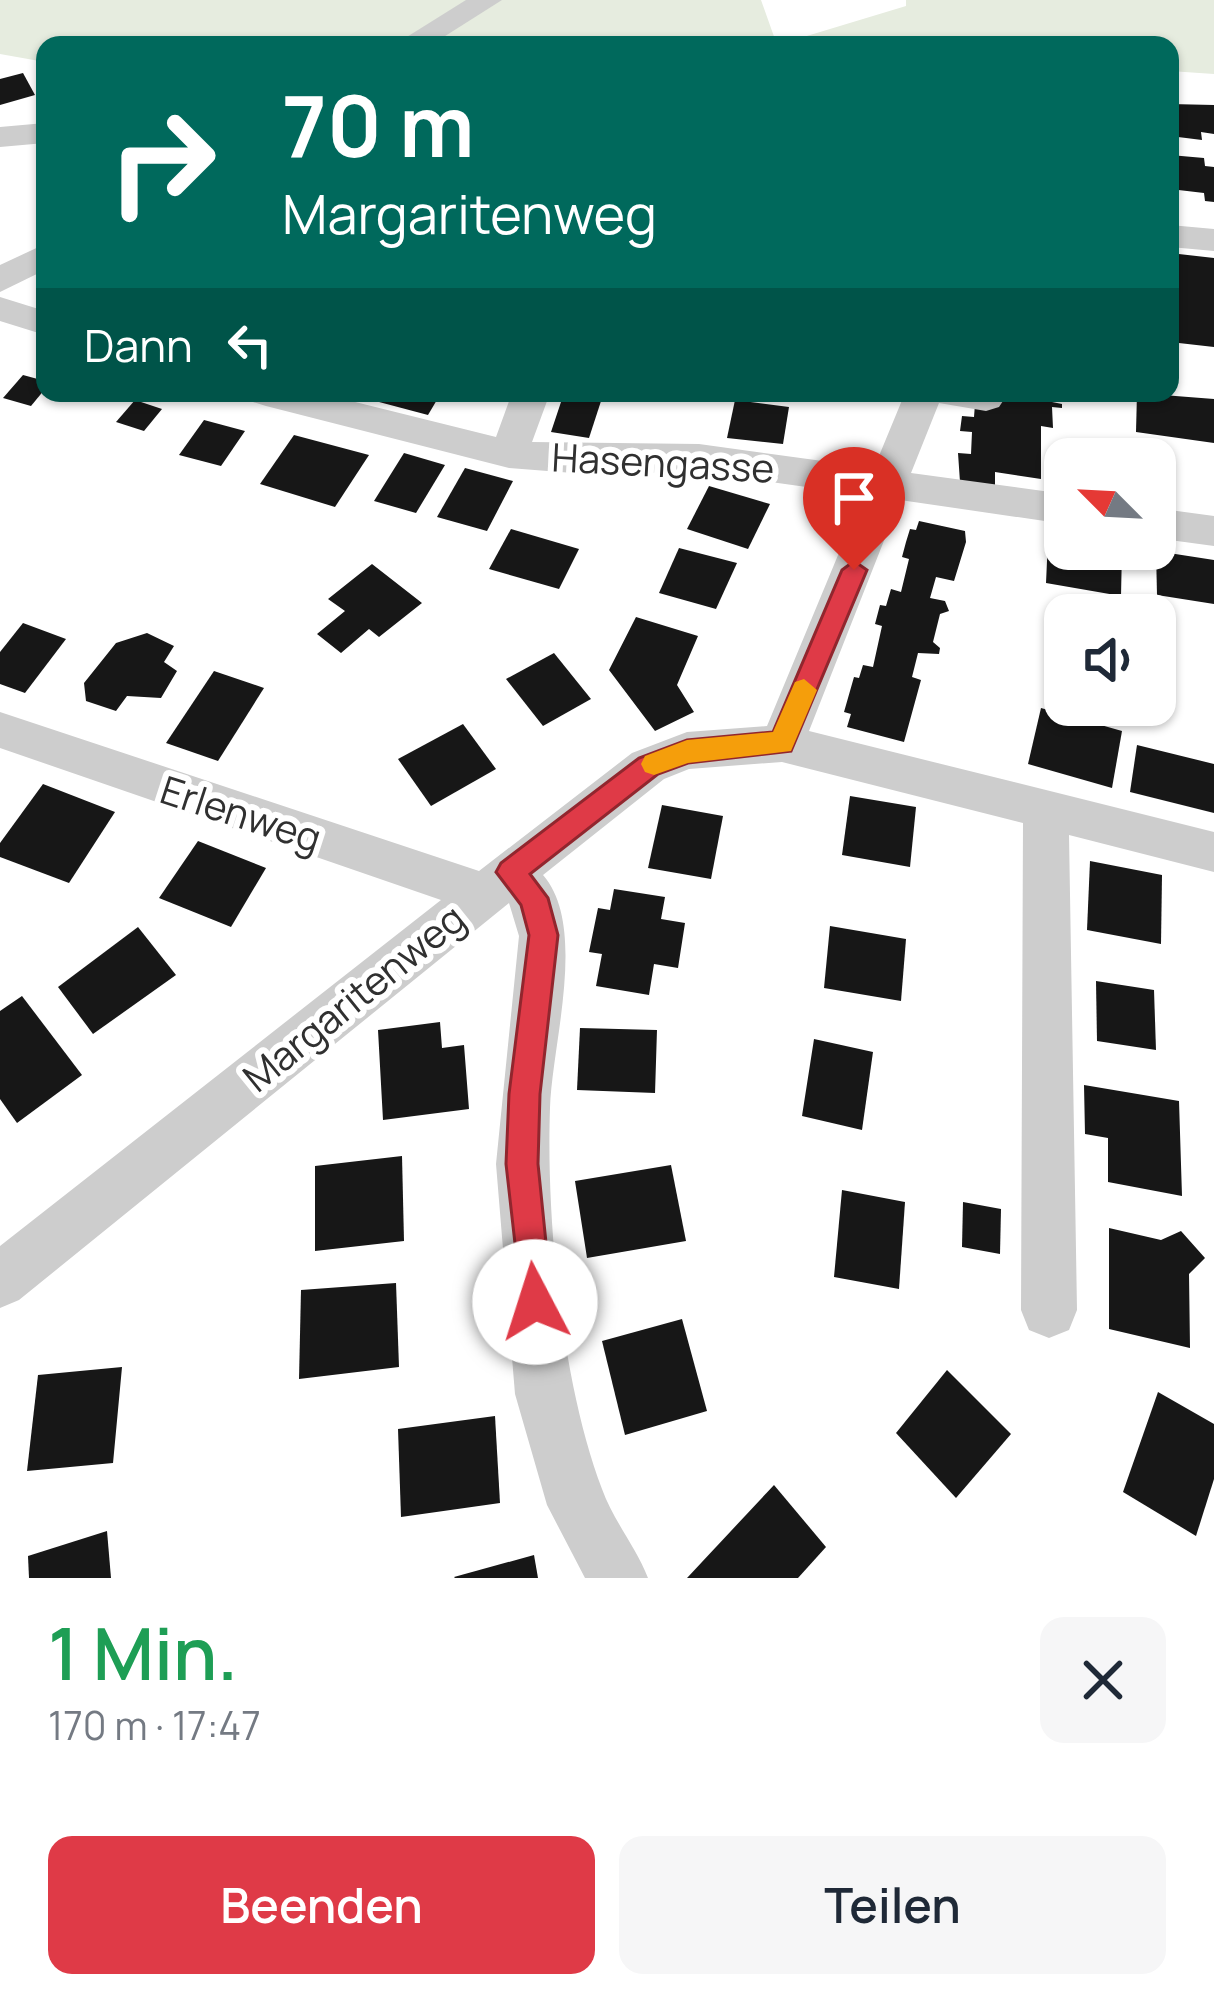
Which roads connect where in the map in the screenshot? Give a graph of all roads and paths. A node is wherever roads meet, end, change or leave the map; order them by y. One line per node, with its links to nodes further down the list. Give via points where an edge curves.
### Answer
1 (487, 0): 2 (street)
2 (425, 36)
3 (36, 134): 4 (street)
4 (0, 137)
5 (1179, 237): 6 (street)
6 (1214, 240)
7 (36, 260): 8 (street)
8 (0, 280)
9 (0, 309): 10 (street)
10 (36, 320)
11 (302, 402): 14 (street, Hasengasse)
12 (528, 402): 14 (street)
13 (921, 402): 15 (street)
14 (509, 454): 15 (street, Hasengasse, via 699,458)
15 (894, 475): 16 (street); 17 (street, Hasengasse); 21 (street)
16 (960, 475)
17 (1044, 505)
18 (1176, 526): 19 (street)
19 (1214, 531)
20 (0, 730): 24 (street, Erlenweg)
21 (782, 743): 22 (street, Margaritenweg); 24 (street, Margaritenweg, via 687,752 648,766)
22 (1046, 811): 23 (street, Margaritenweg); 26 (street)
23 (1214, 852)
24 (497, 883): 25 (street, Margaritenweg); 27 (street, via 534,898 543,935 522,1164 544,1394 577,1505)
25 (0, 1282)
26 (1049, 1310)
27 (618, 1578)

